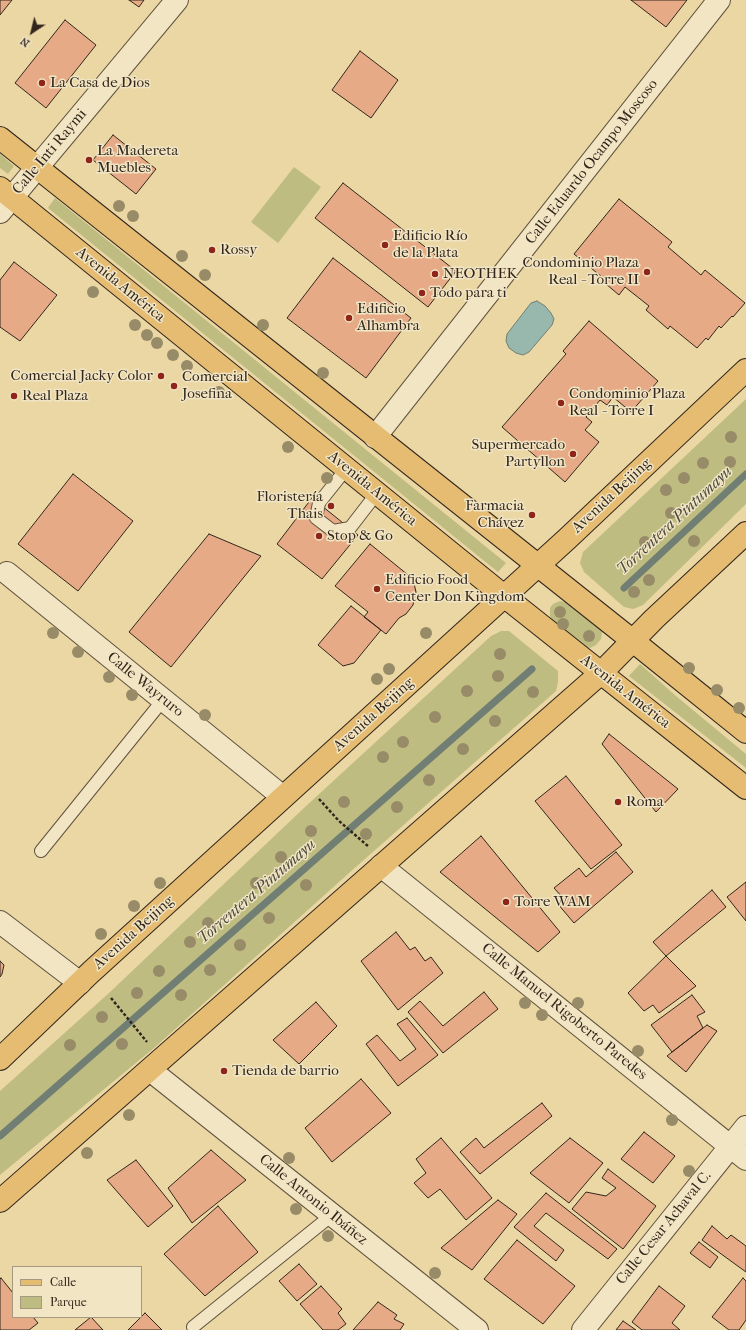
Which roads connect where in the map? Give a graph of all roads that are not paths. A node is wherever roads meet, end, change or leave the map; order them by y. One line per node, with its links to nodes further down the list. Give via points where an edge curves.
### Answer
1 (177, 0): 4 (street, Calle Inti Raymi)
2 (719, 0): 7 (street, Calle Eduardo Ocampo Moscoso)
3 (0, 138): 4 (main road)
4 (37, 168): 5 (street, Calle Inti Raymi); 7 (main road)
5 (4, 199): 8 (main road, Avenida América)
6 (746, 370): 11 (main road, Avenida Beijing)
7 (375, 436): 11 (main road)
8 (346, 469): 9 (main road, Avenida América); 9 (lane, via 319,503 316,518 333,531 350,528)
9 (377, 493): 13 (main road, Avenida América)
10 (746, 533): 14 (main road)
11 (538, 566): 13 (main road, Avenida Beijing); 14 (main road)
12 (7, 573): 16 (street, Calle Wayruro)
13 (504, 596): 15 (main road, Avenida América); 19 (main road, Avenida Beijing)
14 (633, 641): 15 (main road); 17 (main road)
15 (601, 673): 18 (main road, Avenida América); 21 (main road)
16 (163, 700): 19 (street, Calle Wayruro); 20 (lane)
17 (746, 732)
18 (746, 788)
19 (283, 797): 23 (main road, Avenida Beijing)
20 (41, 851)
21 (376, 858): 25 (main road); 27 (street, Calle Manuel Rigoberto Paredes)
22 (0, 922): 23 (street)
23 (80, 983): 24 (main road, Avenida Beijing)
24 (0, 1058)
25 (150, 1070): 28 (main road); 29 (street, Calle Antonio Ibáñez)
26 (746, 1127): 27 (street, Calle Cesar Achaval C.)
27 (738, 1153): 32 (street, Calle Cesar Achaval C.)
28 (0, 1201)
29 (332, 1214): 30 (lane); 31 (street, Calle Antonio Ibáñez)
30 (193, 1327)
31 (477, 1330)
32 (583, 1330)

